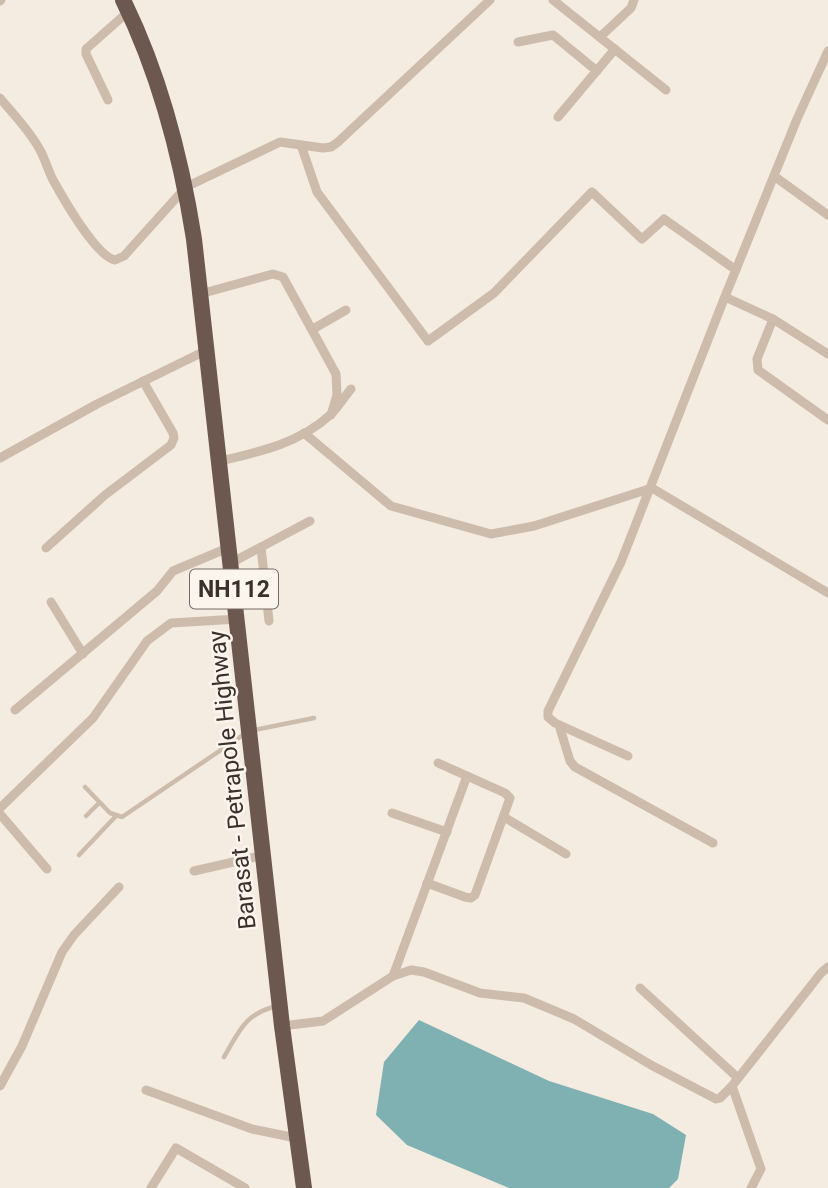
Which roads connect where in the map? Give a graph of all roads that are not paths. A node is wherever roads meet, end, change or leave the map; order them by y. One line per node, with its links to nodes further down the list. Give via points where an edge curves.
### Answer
1 (490, 0): 14 (street, via 338,142 323,148)
2 (553, 0): 5 (street)
3 (634, 0): 5 (street)
4 (126, 5): 12 (street, via 86,49); 16 (highway, Barasat - Petrapole Highway / NH112, via 171,124)
5 (600, 37): 7 (street)
6 (518, 42): 9 (street, via 553,35)
7 (615, 49): 9 (street); 10 (street)
8 (828, 51): 15 (street)
9 (597, 71): 13 (street)
10 (666, 90)
11 (0, 98): 16 (street, via 29,133 59,190 109,259 124,256)
12 (108, 100)
13 (558, 117)
14 (301, 145): 16 (street, via 280,142 268,146); 18 (street, via 317,192 428,341 494,293 592,192 642,239 664,219)
15 (774, 176): 17 (street); 18 (street)
16 (186, 187): 19 (highway, Barasat - Petrapole Highway / NH112)
17 (828, 215)
18 (736, 270): 20 (street)
19 (200, 294): 23 (street, via 279,275); 24 (highway, Barasat - Petrapole Highway / NH112)
20 (725, 298): 22 (street); 33 (street)
21 (346, 310): 23 (street)
22 (774, 318): 25 (street); 29 (street, via 757,359 758,369)
23 (313, 329): 28 (street, via 336,374 337,395)
24 (207, 350): 26 (street); 32 (highway, Barasat - Petrapole Highway / NH112)
25 (828, 355)
26 (143, 381): 31 (street); 36 (street, via 173,433 171,446 105,495)
27 (351, 389): 28 (street)
28 (331, 415): 30 (street)
29 (828, 420)
30 (304, 433): 32 (street, via 270,449); 33 (street, via 391,506 491,534 534,526)
31 (0, 458)
32 (219, 461): 37 (highway, Barasat - Petrapole Highway / NH112)
33 (652, 488): 38 (street); 45 (street, via 548,712)
34 (310, 522): 35 (street)
35 (261, 547): 37 (street); 41 (street)
36 (46, 548)
37 (230, 555): 40 (highway, Barasat - Petrapole Highway / NH112); 42 (street, via 173,572)
38 (828, 593)
39 (51, 602): 42 (street)
40 (238, 619): 46 (highway, Barasat - Petrapole Highway / NH112); 52 (street, via 171,624 158,632 146,642 93,718)
41 (268, 621)
42 (83, 654): 43 (street)
43 (15, 710)
44 (314, 718): 46 (lane)
45 (559, 725): 47 (street); 59 (street, via 575,767)
46 (249, 731): 55 (lane, via 130,814); 62 (highway, Barasat - Petrapole Highway / NH112)
47 (628, 756)
48 (438, 763): 49 (street)
49 (467, 776): 57 (street, via 509,795); 58 (street)
50 (85, 787): 51 (lane)
51 (99, 803): 55 (lane); 56 (lane)
52 (0, 808)
53 (392, 813): 58 (street)
54 (0, 814): 63 (street)
55 (116, 816): 61 (lane)
56 (86, 817)
57 (504, 817): 60 (street); 65 (street, via 475,895 465,897)
58 (447, 832): 65 (street)
59 (713, 843)
60 (566, 854)
61 (79, 855)
62 (264, 855): 64 (street); 70 (highway, Barasat - Petrapole Highway / NH112)
63 (47, 869)
64 (194, 871)
65 (428, 883): 68 (street)
66 (119, 887): 74 (street, via 62,952)
67 (828, 967): 73 (street)
68 (393, 976): 71 (street, via 330,1018); 73 (street, via 411,970 424,972 480,993 524,998 575,1019 712,1099 720,1098)
69 (640, 988): 73 (street)
70 (280, 1005): 71 (highway, Barasat - Petrapole Highway / NH112); 72 (lane, via 253,1015)
71 (282, 1026): 76 (highway, Barasat - Petrapole Highway / NH112)
72 (224, 1057)
73 (735, 1082): 77 (street, via 760,1163)
74 (0, 1086)
75 (146, 1090): 76 (street, via 252,1129)
76 (296, 1138): 80 (highway, Barasat - Petrapole Highway / NH112)
77 (754, 1184): 81 (street)
78 (151, 1188): 79 (street, via 176,1147)
79 (244, 1188)
80 (304, 1188)
81 (766, 1188)

